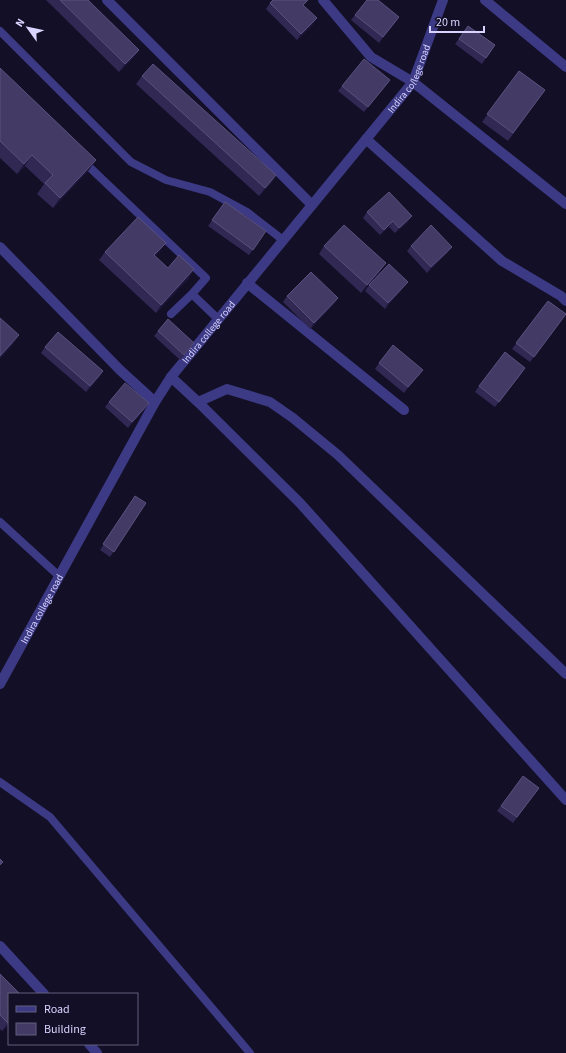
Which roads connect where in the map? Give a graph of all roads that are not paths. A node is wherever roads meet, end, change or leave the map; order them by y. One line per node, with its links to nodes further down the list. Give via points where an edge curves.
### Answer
1 (107, 0): 11 (street)
2 (323, 0): 7 (street, via 371,57)
3 (443, 0): 7 (street, Indira college road)
4 (485, 0): 6 (street)
5 (0, 32): 12 (lane, via 131,162 166,180 210,192 247,212)
6 (566, 66)
7 (413, 82): 8 (street, Indira college road); 10 (street)
8 (366, 140): 11 (street, Indira college road); 16 (street, via 502,261)
9 (80, 158): 15 (lane, via 206,278)
10 (566, 204)
11 (312, 205): 12 (street, Indira college road)
12 (283, 240): 14 (street, Indira college road)
13 (0, 247): 20 (street, via 120,370)
14 (247, 284): 18 (street, Indira college road); 22 (street)
15 (192, 294): 17 (lane); 18 (lane)
16 (566, 301)
17 (171, 314)
18 (218, 319): 19 (street, Indira college road)
19 (171, 377): 20 (street, Indira college road); 21 (street)
20 (155, 402): 24 (street, Indira college road)
21 (198, 402): 25 (street, via 226,389 270,402 293,418 338,455); 28 (street, via 300,503)
22 (404, 410)
23 (0, 522): 24 (lane)
24 (59, 576): 26 (street, Indira college road)
25 (566, 674)
26 (0, 684)
27 (0, 782): 33 (lane, via 50,817)
28 (566, 800)
29 (0, 946): 30 (street)
30 (43, 993)
31 (90, 1045): 32 (street)
32 (97, 1053)
33 (250, 1053)

